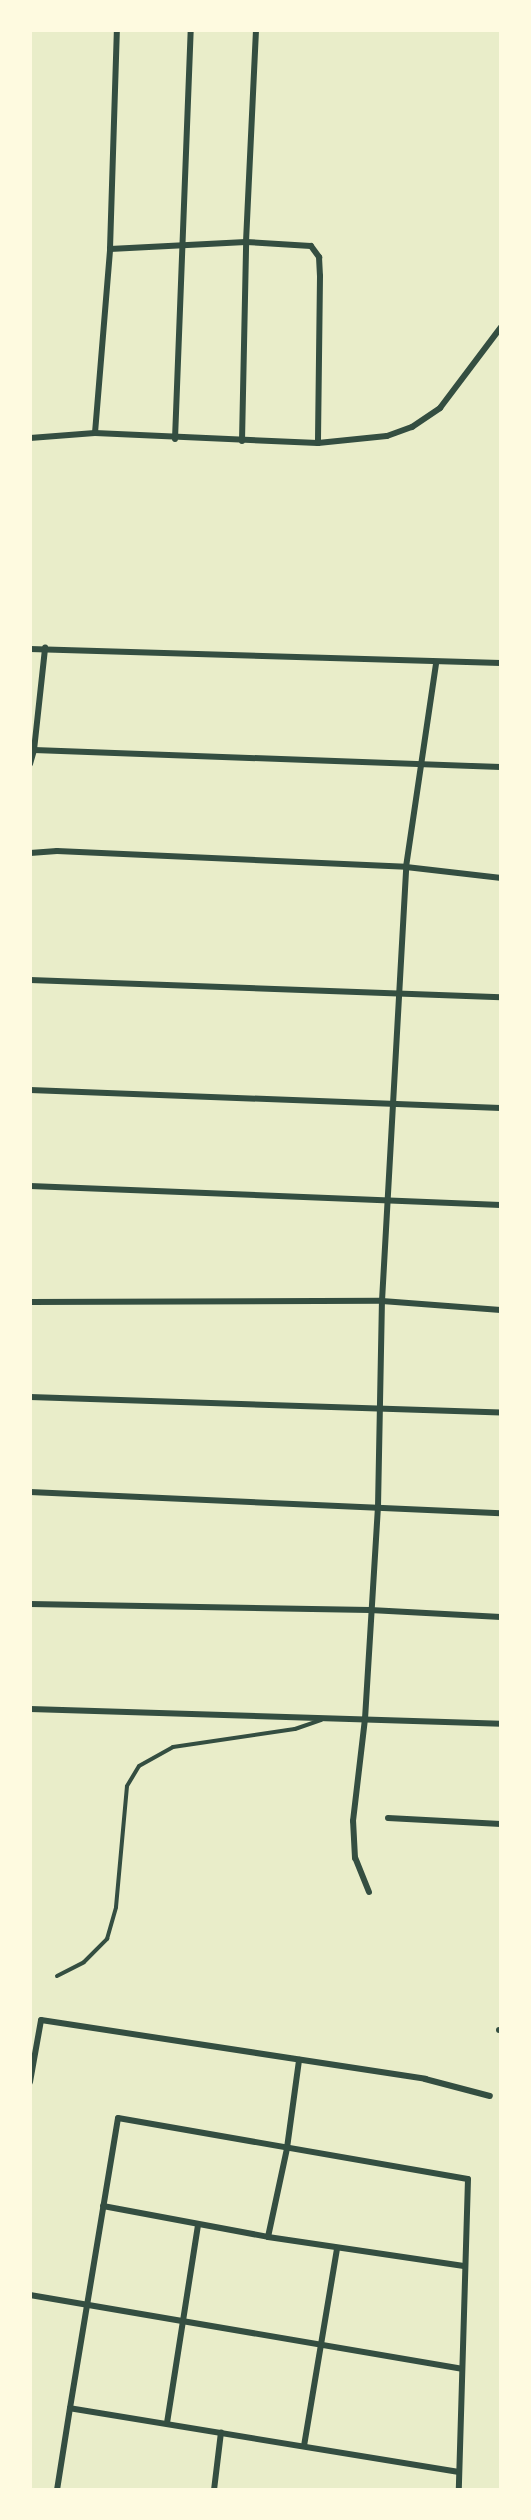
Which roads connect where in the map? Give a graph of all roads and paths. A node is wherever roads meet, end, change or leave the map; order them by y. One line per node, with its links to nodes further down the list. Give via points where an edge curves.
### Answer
1 (116, 30): 6 (street)
2 (191, 30): 5 (street)
3 (256, 30): 4 (street)
4 (246, 242): 5 (street); 11 (street); 12 (street, via 311,246 319,257)
5 (180, 245): 6 (street); 10 (street)
6 (110, 249): 8 (street)
7 (501, 327): 12 (street, via 440,408 423,421 387,436)
8 (95, 433): 9 (street); 10 (street)
9 (30, 438)
10 (175, 439): 11 (street)
11 (242, 441): 12 (street)
12 (318, 443)
13 (45, 648): 14 (street); 15 (street); 17 (street)
14 (30, 649)
15 (436, 663): 16 (street); 19 (street)
16 (501, 663)
17 (34, 750): 18 (street); 19 (street)
18 (30, 764)
19 (419, 764): 20 (street); 22 (street)
20 (501, 767)
21 (30, 853): 22 (street, via 57,851)
22 (406, 867): 23 (street); 25 (street)
23 (501, 878)
24 (30, 980): 25 (street)
25 (399, 992): 26 (street); 28 (street)
26 (501, 997)
27 (30, 1090): 28 (street)
28 (393, 1104): 29 (street); 31 (street)
29 (501, 1108)
30 (30, 1186): 31 (street)
31 (388, 1200): 32 (street); 33 (street)
32 (501, 1204)
33 (382, 1301): 34 (street); 35 (street); 37 (street)
34 (30, 1302)
35 (501, 1310)
36 (30, 1397): 37 (street)
37 (378, 1409): 38 (street); 40 (street)
38 (501, 1413)
39 (30, 1492): 40 (street)
40 (378, 1507): 41 (street); 43 (street)
41 (501, 1513)
42 (30, 1604): 43 (street)
43 (370, 1610): 44 (street); 47 (street)
44 (501, 1617)
45 (30, 1709): 46 (street)
46 (327, 1717): 47 (street); 52 (lane, via 296,1729 173,1747 139,1766 127,1786 116,1906 107,1939 84,1962)
47 (365, 1719): 48 (street); 51 (street, via 353,1821 355,1858)
48 (501, 1724)
49 (388, 1818): 50 (street)
50 (501, 1824)
51 (369, 1892)
52 (57, 1976)
53 (299, 2060): 54 (street, via 41,2020); 55 (street, via 425,2079); 56 (street)
54 (30, 2082)
55 (490, 2096)
56 (287, 2148): 57 (street, via 118,2118); 59 (street); 61 (street, via 468,2179)
57 (103, 2206): 58 (street); 63 (street)
58 (198, 2224): 59 (street); 64 (street)
59 (268, 2237): 60 (street)
60 (338, 2249): 61 (street); 65 (street)
61 (464, 2266): 66 (street)
62 (30, 2295): 63 (street)
63 (86, 2305): 64 (street); 67 (street)
64 (185, 2324): 65 (street); 68 (street)
65 (321, 2347): 66 (street); 70 (street)
66 (462, 2369): 71 (street)
67 (70, 2408): 68 (street); 72 (street)
68 (167, 2423): 69 (street)
69 (221, 2432): 70 (street); 73 (street)
70 (304, 2446): 71 (street)
71 (459, 2472): 74 (street)
72 (57, 2490)
73 (214, 2490)
74 (459, 2490)

